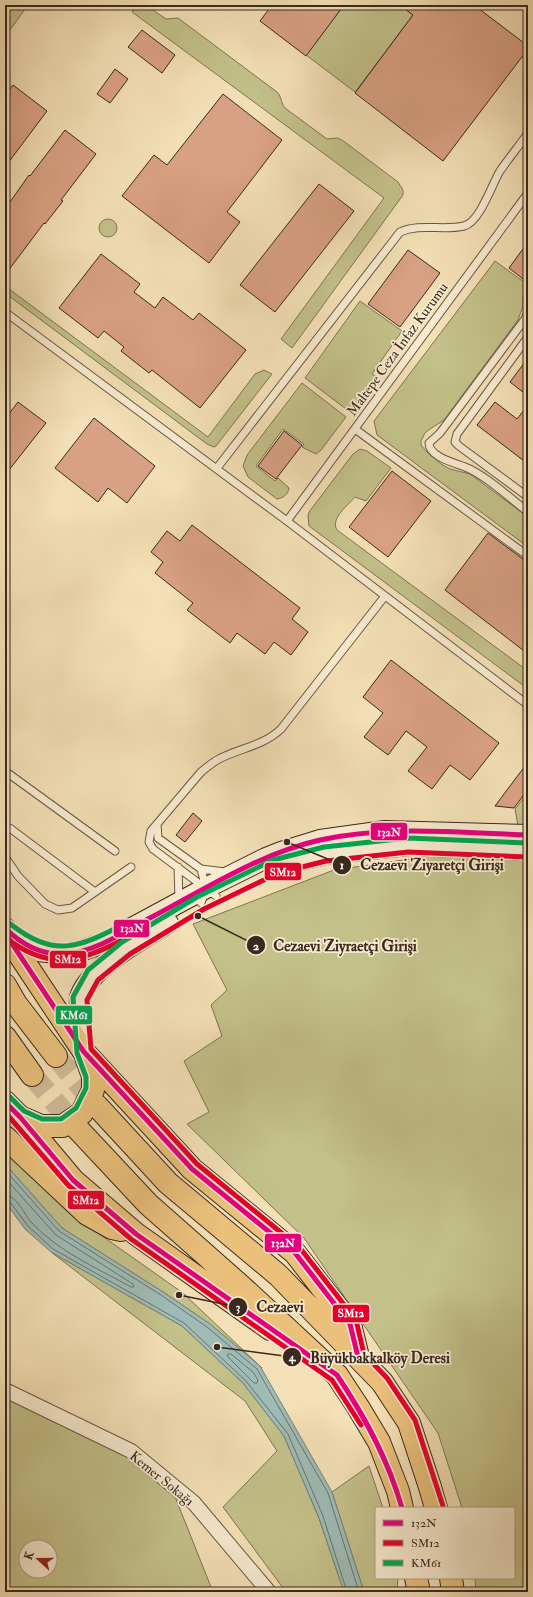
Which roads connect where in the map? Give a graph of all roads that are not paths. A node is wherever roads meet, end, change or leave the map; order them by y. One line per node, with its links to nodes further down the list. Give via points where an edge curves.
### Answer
1 (528, 133): 7 (lane, via 499,173 487,199 470,224 412,228 400,232)
2 (528, 193): 6 (lane, Maltepe Ceza İnfaz Kurumu)
3 (5, 312): 7 (lane)
4 (528, 312): 9 (lane, via 440,433 429,443 429,447 437,454 477,473)
5 (528, 337): 8 (lane, via 457,434 455,442)
6 (355, 429): 10 (lane, Maltepe Ceza İnfaz Kurumu); 11 (lane)
7 (217, 468): 10 (lane)
8 (528, 497)
9 (528, 512)
10 (287, 521): 12 (lane)
11 (528, 556)
12 (385, 596): 13 (lane); 15 (lane, via 281,729 260,744 210,764)
13 (528, 704)
14 (5, 771): 19 (lane)
15 (157, 824): 22 (lane, via 149,837 150,846); 23 (lane, via 158,838)
16 (5, 826): 24 (lane)
17 (528, 835): 23 (main road, via 392,831 346,835 281,852)
18 (528, 850): 23 (main road, via 408,845 337,852 276,866)
19 (115, 851)
20 (5, 857): 24 (lane, via 18,876 53,909 72,908)
21 (131, 866): 24 (lane)
22 (178, 867): 23 (lane); 25 (lane)
23 (206, 889): 25 (main road); 30 (main road, via 93,975 80,998)
24 (95, 892)
25 (179, 903): 26 (main road, via 106,942 81,952 64,954 39,951 15,938)
26 (5, 928)
27 (5, 933): 30 (highway)
28 (5, 985): 31 (highway, via 16,1004)
29 (5, 1037): 32 (highway)
30 (84, 1052): 35 (highway, via 93,1076 93,1090 82,1113 63,1126 41,1126); 39 (highway, via 192,1169 295,1253 350,1324)
31 (56, 1056)
32 (32, 1075)
33 (5, 1102): 35 (highway)
34 (97, 1106): 39 (highway, via 168,1183 278,1275)
35 (20, 1117): 38 (highway, via 73,1180)
36 (75, 1126): 40 (highway, via 148,1204)
37 (5, 1137): 38 (highway, via 87,1214 112,1228)
38 (136, 1234): 40 (highway)
39 (358, 1356): 43 (highway, via 382,1382 409,1423)
40 (337, 1376): 42 (highway, via 379,1442)
41 (5, 1390): 46 (street, Kemer Sokağı, via 131,1451 194,1503)
42 (402, 1507)
43 (436, 1507)
44 (416, 1579): 47 (highway)
45 (451, 1579): 48 (highway)
46 (269, 1592)
47 (419, 1592)
48 (453, 1592)

